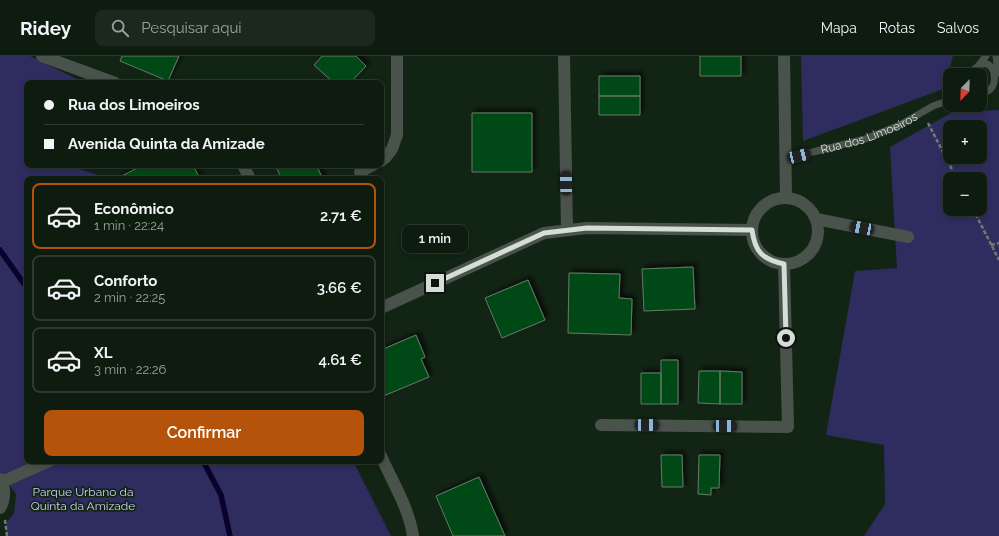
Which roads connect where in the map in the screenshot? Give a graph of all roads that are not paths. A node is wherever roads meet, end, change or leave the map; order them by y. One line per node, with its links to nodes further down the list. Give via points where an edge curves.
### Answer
1 (42, 56): 10 (street)
2 (397, 56): 13 (street, via 397,136 392,149)
3 (564, 56): 19 (street)
4 (784, 56): 14 (street)
5 (986, 56): 7 (lane)
6 (996, 56): 9 (lane)
7 (979, 65): 8 (lane); 9 (lane, via 991,66)
8 (976, 68)
9 (998, 75): 11 (lane, via 997,84)
10 (106, 80)
11 (987, 91)
12 (943, 102): 14 (lane, Rua dos Limoeiros, via 900,125 865,139)
13 (384, 159)
14 (786, 159): 17 (street)
15 (367, 168): 16 (street)
16 (360, 172)
17 (786, 197): 18 (street, via 799,200 809,208); 20 (street, via 773,199 762,206 754,217)
18 (816, 219): 21 (street); 22 (street, via 816,244 808,255 797,262)
19 (567, 230): 20 (street); 23 (street, via 544,233)
20 (752, 230): 22 (street, via 754,242 761,253 771,261)
21 (908, 237)
22 (784, 264): 24 (street, via 788,427)
23 (384, 307)
24 (601, 424)
25 (384, 462): 29 (street, via 404,505)
26 (41, 464): 27 (street)
27 (1, 480): 28 (street, via 4,493)
28 (0, 508)
29 (413, 536)

